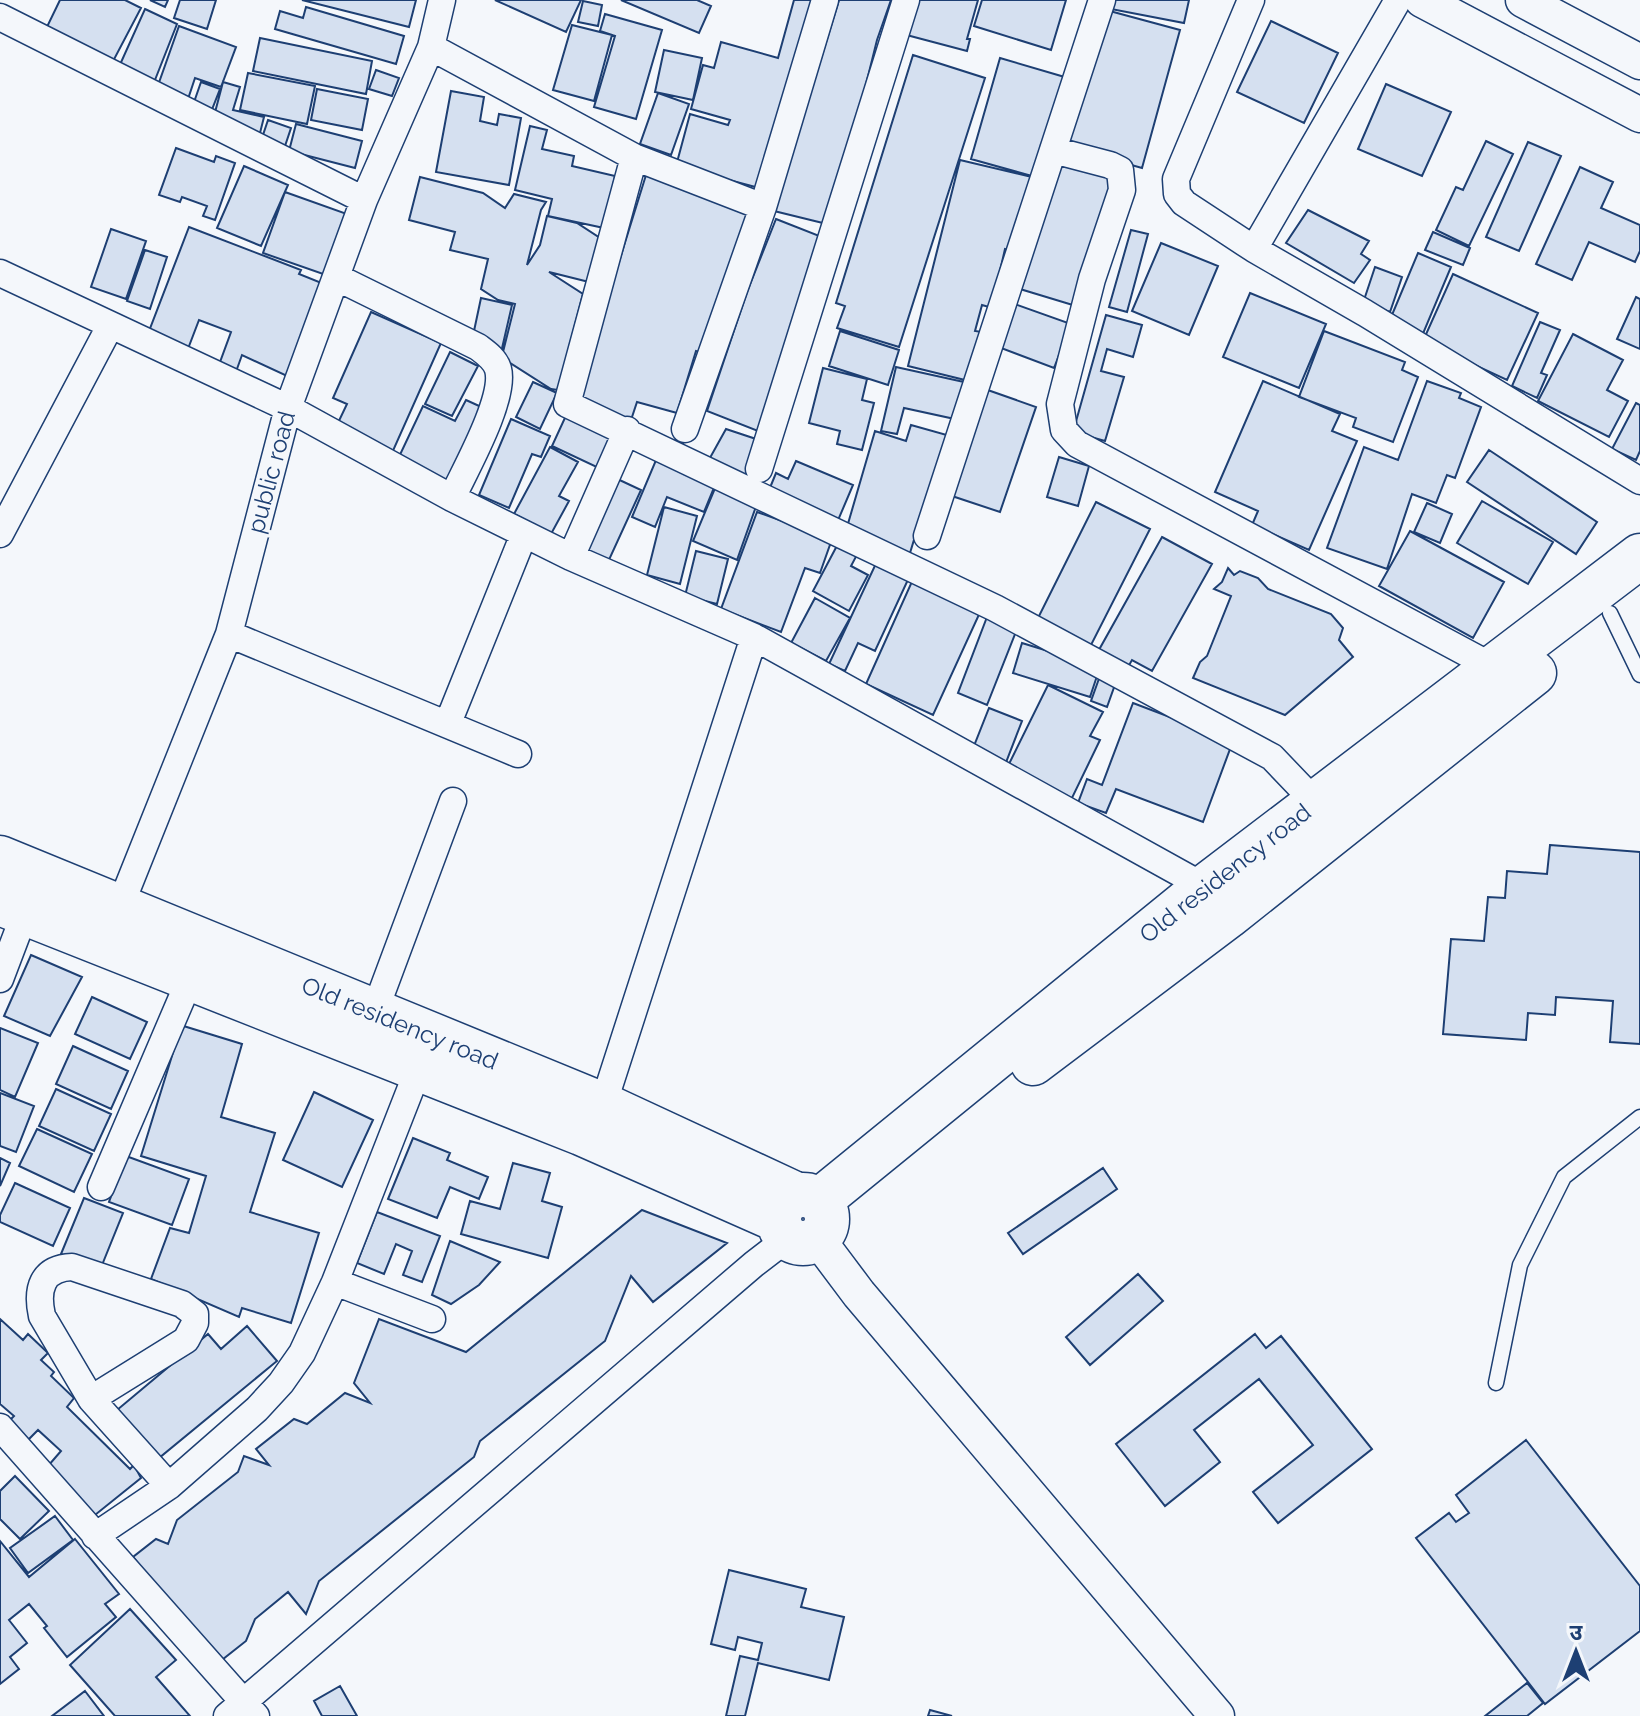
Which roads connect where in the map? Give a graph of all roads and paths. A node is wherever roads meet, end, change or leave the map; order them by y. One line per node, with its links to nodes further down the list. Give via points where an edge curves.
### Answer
1 (442, 0): 10 (street, public road)
2 (825, 0): 16 (street)
3 (906, 0): 24 (street)
4 (1102, 0): 13 (street)
5 (1251, 0): 17 (street, via 1176,179 1184,203)
6 (1398, 0): 17 (street)
7 (1422, 0): 12 (street)
8 (1523, 0): 11 (street)
9 (0, 17): 15 (street)
10 (431, 47): 14 (street); 15 (street, public road)
11 (1640, 62)
12 (1640, 115)
13 (1053, 150): 29 (street); 35 (street, via 1110,165 1123,178 1060,404 1064,430 1077,444)
14 (634, 157): 16 (street); 23 (street, via 567,404)
15 (364, 200): 19 (street, public road)
16 (763, 207): 22 (street)
17 (1254, 249): 25 (street)
18 (0, 273): 20 (street)
19 (336, 277): 21 (street, public road); 26 (street, via 478,347 498,368 497,400)
20 (110, 326): 21 (street); 27 (street)
21 (288, 408): 26 (street); 33 (street, public road)
22 (685, 429)
23 (627, 430): 31 (street); 40 (street, via 995,608 1272,757)
24 (759, 469)
25 (1640, 481)
26 (452, 498): 28 (street)
27 (0, 534)
28 (524, 534): 31 (street); 37 (street)
29 (927, 536)
30 (1640, 556): 35 (highway, Old residency road)
31 (571, 557): 34 (street)
32 (1625, 602): 36 (lane); 52 (highway, Old residency road, via 1228,916)
33 (229, 634): 37 (street); 44 (street, public road)
34 (754, 637): 42 (street); 49 (street)
35 (1493, 667): 40 (highway, Old residency road)
36 (1640, 675)
37 (448, 723): 38 (street)
38 (518, 754)
39 (453, 801): 47 (street)
40 (1316, 803): 42 (highway, Old residency road)
41 (0, 858): 44 (highway, Old residency road)
42 (1205, 887): 52 (highway, Old residency road)
43 (12, 908): 44 (highway, Old residency road); 45 (street)
44 (112, 926): 46 (highway, Old residency road); 47 (highway, Old residency road)
45 (0, 979)
46 (190, 979): 48 (highway, Old residency road); 51 (street)
47 (374, 1013): 49 (highway, Old residency road)
48 (418, 1070): 52 (highway, Old residency road); 53 (street)
49 (603, 1105): 52 (highway, Old residency road)
50 (1640, 1117): 55 (lane, via 1564,1177 1520,1265)
51 (101, 1187)
52 (804, 1219): 60 (street); 61 (street, via 859,1294)
53 (335, 1282): 54 (street); 58 (street, via 302,1353 281,1383)
54 (432, 1319)
55 (1496, 1383)
56 (91, 1399): 56 (street, via 42,1316 44,1281 60,1268 72,1267 182,1304 195,1314 186,1340); 58 (street)
57 (0, 1427): 59 (street)
58 (169, 1486): 59 (street)
59 (95, 1536): 60 (street)
60 (242, 1711)
61 (1217, 1716)

